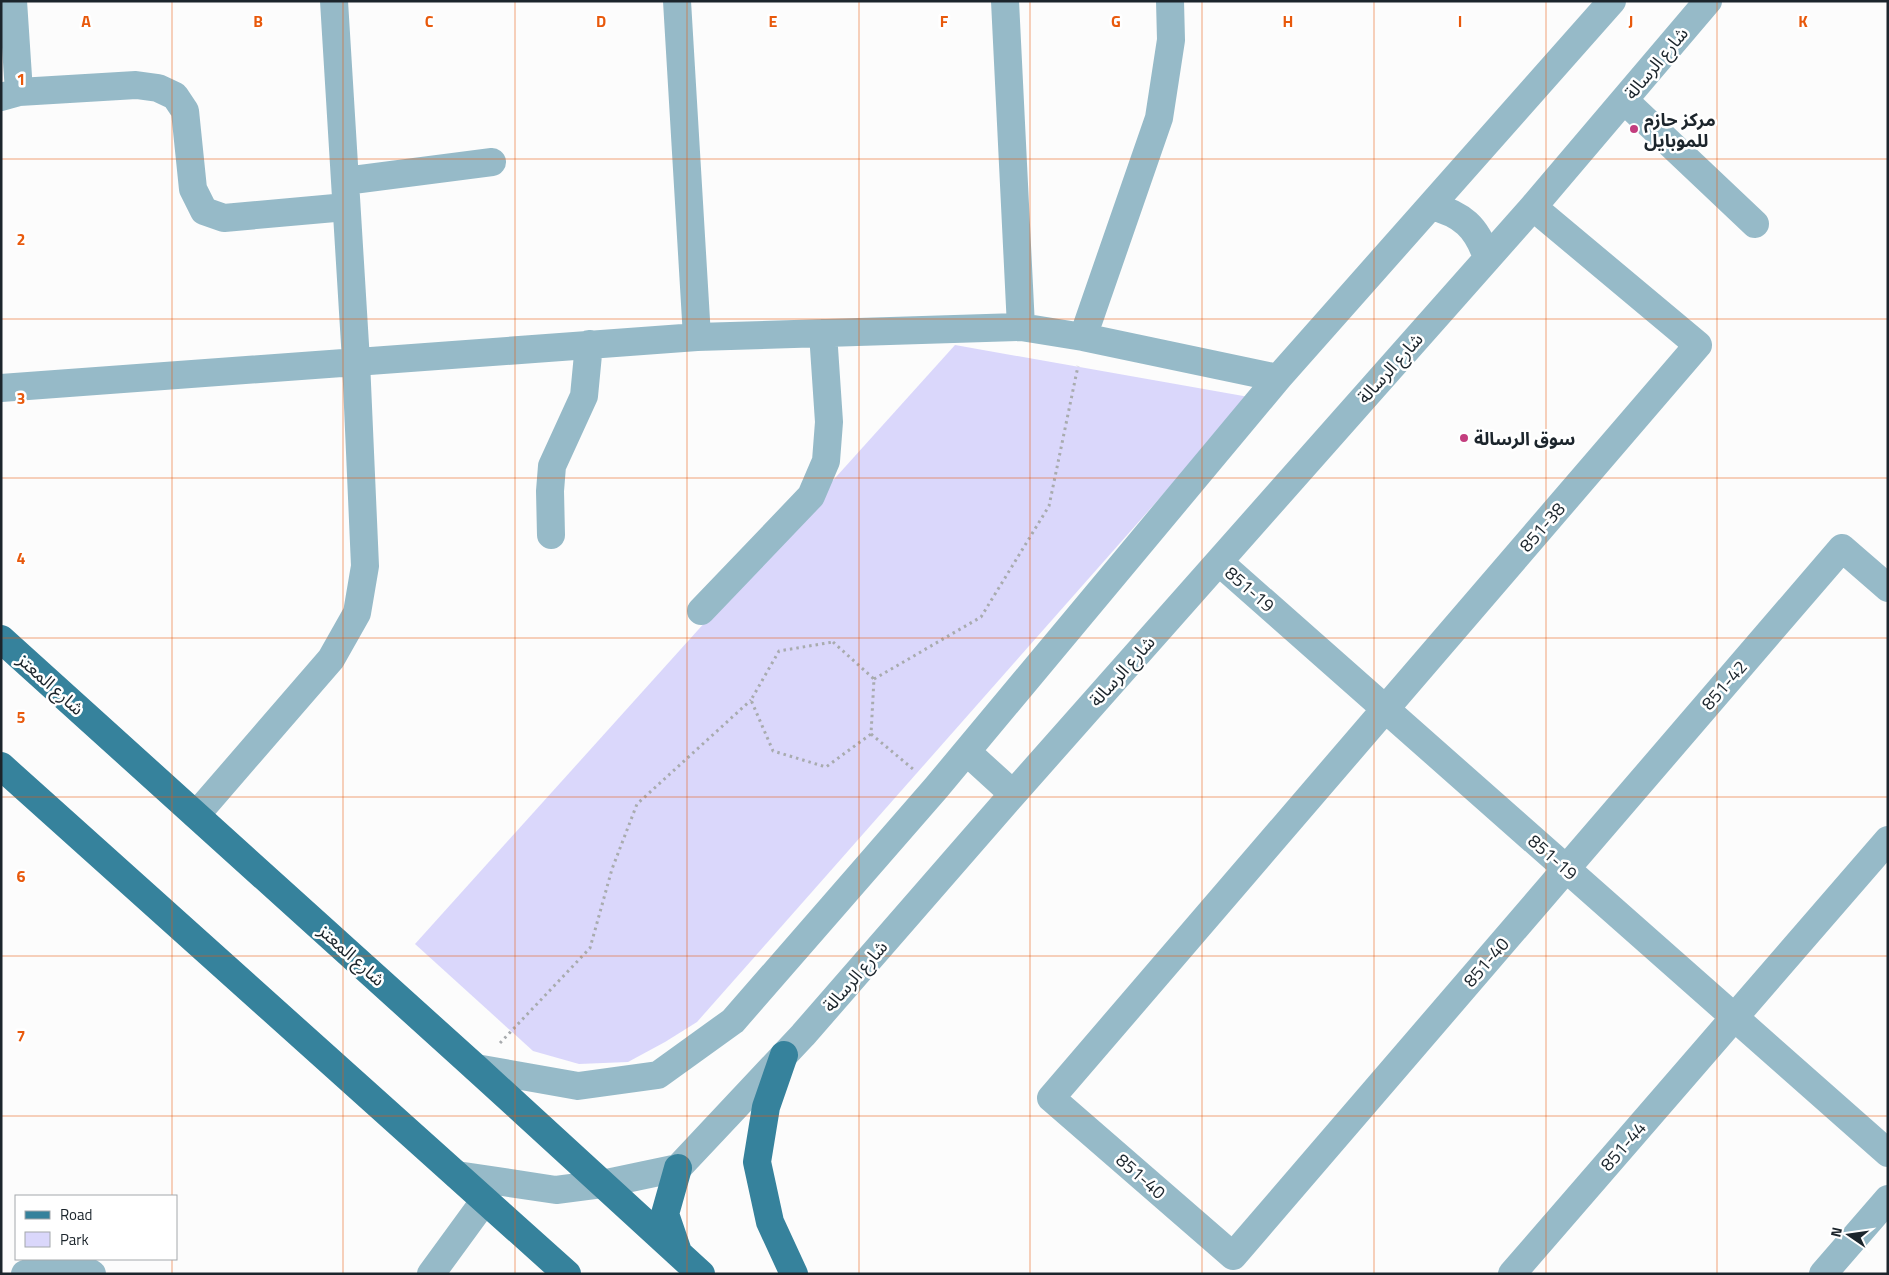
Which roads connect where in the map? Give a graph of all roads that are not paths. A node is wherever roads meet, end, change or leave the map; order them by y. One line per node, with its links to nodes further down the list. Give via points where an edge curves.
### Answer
1 (13, 1): 8 (street)
2 (334, 1): 11 (street)
3 (677, 1): 18 (street)
4 (1004, 1): 16 (street)
5 (1170, 1): 19 (street, via 1171,40 1159,118)
6 (1612, 1): 12 (street)
7 (1708, 1): 9 (street, شارع الرسالة)
8 (10, 95): 11 (street, via 136,85 158,88 174,96 186,110 193,189 204,211 224,218)
9 (1624, 100): 13 (street, شارع الرسالة); 14 (street)
10 (492, 162): 11 (street)
11 (345, 194): 21 (street)
12 (1431, 206): 15 (street, via 1462,218 1482,243); 22 (street)
13 (1533, 207): 15 (street, شارع الرسالة); 29 (street, 851-38, via 1698,346)
14 (1755, 224)
15 (1487, 258): 25 (street, شارع الرسالة)
16 (1021, 327): 17 (street); 19 (street)
17 (823, 333): 18 (street); 27 (street, via 829,422 826,461 811,496)
18 (697, 337): 20 (street)
19 (1084, 337): 22 (street)
20 (589, 344): 21 (street); 24 (street, via 584,396 552,466)
21 (356, 361): 23 (street); 33 (street, via 365,566 357,613 331,659)
22 (1278, 378): 30 (street)
23 (1, 388)
24 (551, 535)
25 (1218, 562): 29 (street, 851-19); 32 (street, شارع الرسالة)
26 (1888, 588): 35 (street, 851-42, via 1842,548)
27 (701, 611)
28 (1, 639): 33 (main road, شارع المعتز)
29 (1386, 709): 35 (street, 851-19); 35 (street, 851-40, via 1051,1098 1233,1256)
30 (967, 752): 32 (street); 38 (street, via 733,1021 658,1076 578,1086)
31 (1, 766): 41 (main road)
32 (1013, 794): 37 (street, شارع الرسالة)
33 (196, 815): 38 (main road, شارع المعتز)
34 (1888, 840): 36 (street)
35 (1566, 869): 36 (street, 851-19)
36 (1735, 1018): 39 (street, 851-19); 52 (street, 851-44)
37 (784, 1055): 40 (street, شارع الرسالة); 51 (main road, via 766,1107 757,1162 770,1222)
38 (476, 1068): 42 (main road, شارع المعتز)
39 (1888, 1153)
40 (678, 1168): 42 (street); 45 (main road, via 665,1214)
41 (457, 1175): 42 (street, via 556,1190); 44 (main road)
42 (602, 1184): 45 (main road, شارع المعتز)
43 (1888, 1199): 53 (street)
44 (485, 1200): 48 (street); 49 (main road)
45 (678, 1253): 50 (main road, شارع المعتز)
46 (25, 1274): 47 (street, via 51,1265 74,1263)
47 (92, 1274)
48 (432, 1274)
49 (567, 1274)
50 (701, 1274)
51 (794, 1274)
52 (1512, 1274)
53 (1823, 1274)

